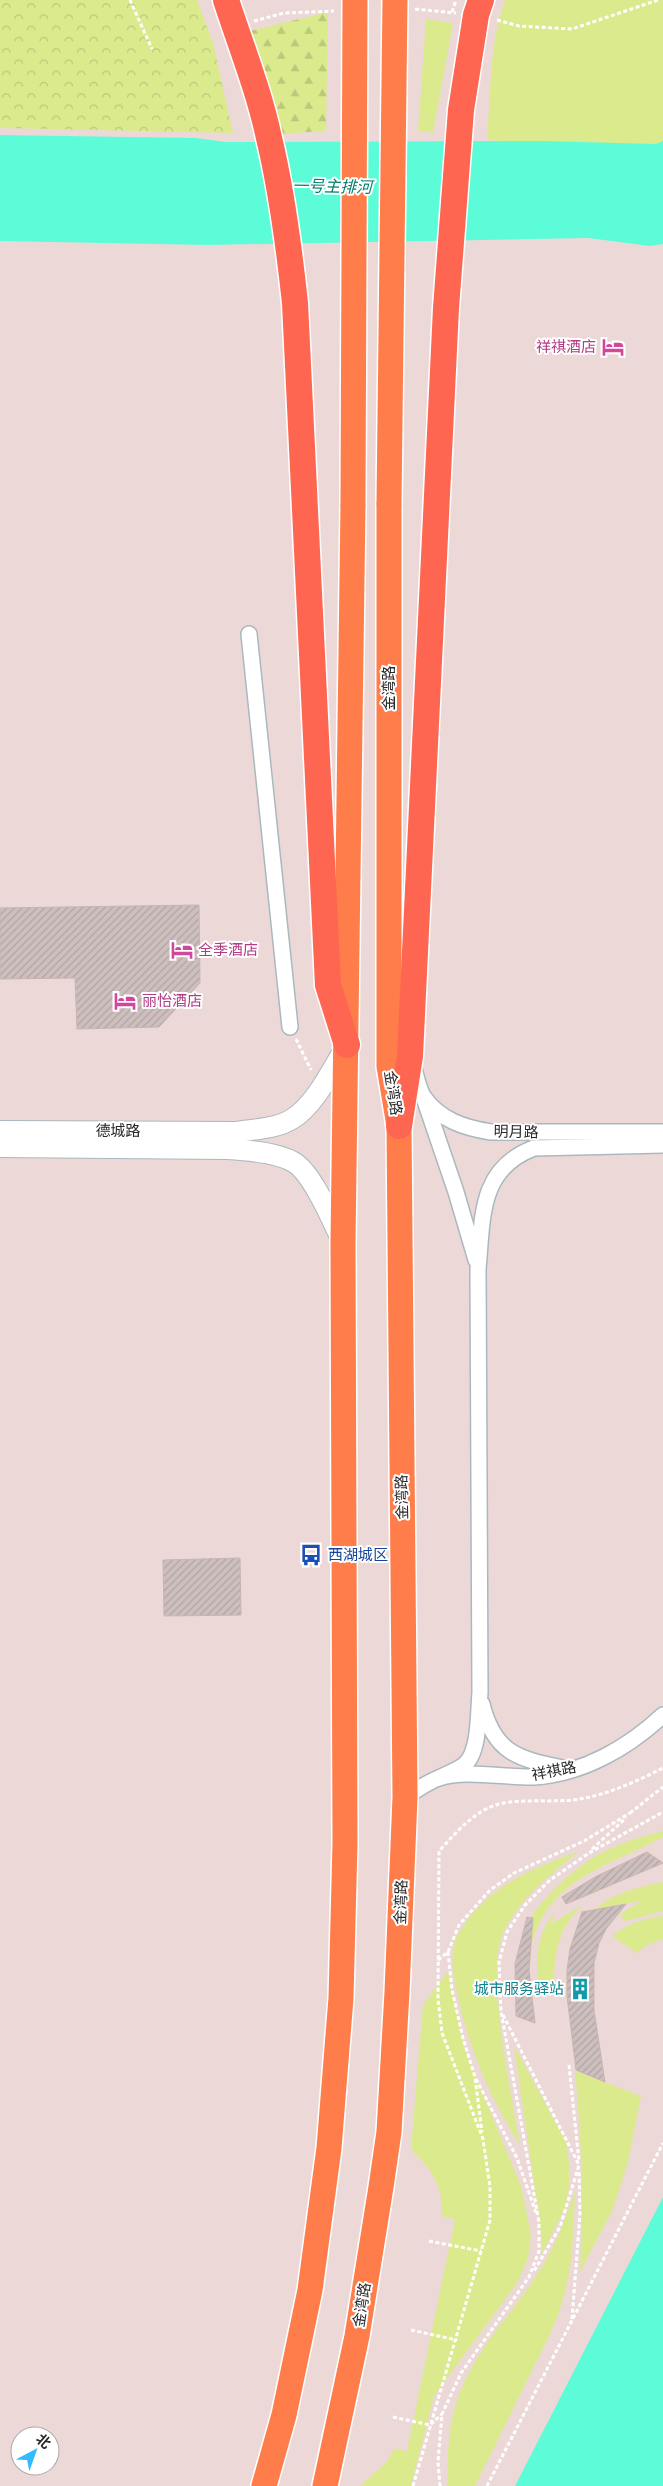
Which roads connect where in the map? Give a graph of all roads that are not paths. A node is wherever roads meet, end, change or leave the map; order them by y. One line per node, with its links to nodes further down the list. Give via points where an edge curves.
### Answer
1 (226, 0): 7 (highway, via 269,136 282,200 295,302 328,985)
2 (355, 0): 7 (main road, bridge)
3 (395, 0): 10 (main road, 金湾路, bridge, via 389,503 389,1066)
4 (470, 9): 8 (highway, via 446,308)
5 (249, 634): 6 (street)
6 (290, 1027)
7 (347, 1045): 13 (street, via 320,1089 293,1119); 16 (main road)
8 (410, 1056): 9 (street, 明月路); 10 (highway)
9 (423, 1095): 12 (street, 明月路, via 439,1113 455,1123 491,1132); 17 (street)
10 (399, 1126): 22 (main road, 金湾路)
11 (0, 1131): 13 (street, 德城路)
12 (663, 1132)
13 (232, 1140): 15 (street, 德城路); 16 (street, via 294,1163 318,1191)
14 (663, 1145): 17 (street, 明月路, via 551,1146 518,1154 502,1168 490,1186 484,1206)
15 (0, 1147)
16 (343, 1243): 23 (main road, via 345,1843 341,1998 329,2148 310,2290 284,2415)
17 (478, 1269): 18 (street)
18 (480, 1693): 20 (street, via 485,1717 494,1736 508,1751 527,1761); 21 (street, via 471,1758)
19 (663, 1714): 20 (street, 祥祺路, via 625,1746)
20 (571, 1769): 21 (street, 祥祺路, via 535,1777 472,1775)
21 (439, 1778): 22 (street, 祥祺路)
22 (405, 1797): 24 (main road, 金湾路, via 388,2132 356,2336)
23 (264, 2486)
24 (324, 2486)

